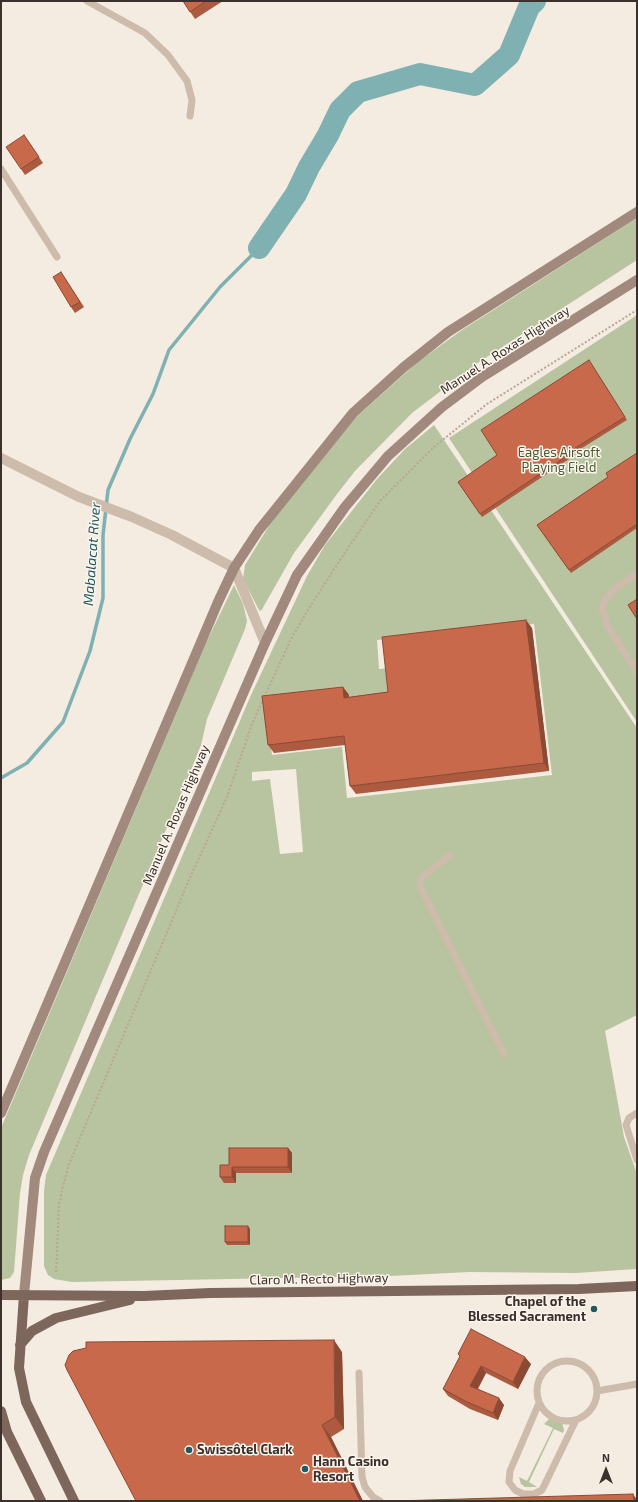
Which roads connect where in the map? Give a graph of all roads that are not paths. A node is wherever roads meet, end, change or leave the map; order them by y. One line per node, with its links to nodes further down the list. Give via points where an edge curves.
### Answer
1 (87, 1): 2 (lane, via 145,33 168,55 187,81 192,100)
2 (190, 116)
3 (1, 169): 5 (lane)
4 (637, 212): 8 (main road, via 448,332 404,367 353,413 259,530)
5 (57, 257)
6 (637, 280): 10 (main road, Manuel A. Roxas Highway, via 482,378 442,407 388,456 345,507 298,575)
7 (1, 458): 8 (street, via 79,497 132,517)
8 (234, 568): 10 (street); 14 (main road)
9 (637, 574): 11 (lane, via 615,588 602,609 608,627)
10 (265, 643): 19 (main road, Manuel A. Roxas Highway, via 44,1152 35,1178)
11 (637, 672)
12 (450, 855): 13 (lane, via 421,878 420,886)
13 (504, 1054)
14 (1, 1113)
15 (637, 1113): 16 (lane, via 629,1118 626,1125)
16 (637, 1160)
17 (637, 1286): 20 (main road, Claro M. Recto Highway)
18 (1, 1295): 19 (main road, Claro M. Recto Highway)
19 (24, 1295): 20 (main road, Claro M. Recto Highway); 21 (main road, Manuel A. Roxas Highway)
20 (144, 1296): 21 (main road, via 56,1318 32,1331)
21 (20, 1345): 29 (main road, Manuel A. Roxas Highway, via 19,1368 26,1402)
22 (359, 1373): 30 (lane, via 362,1477 365,1487)
23 (637, 1384): 24 (lane)
24 (597, 1391): 25 (lane, via 596,1382 584,1366 576,1362 556,1362 541,1375 537,1384); 27 (lane, via 596,1401 591,1409)
25 (538, 1404): 27 (lane, via 558,1420); 27 (lane, via 510,1471 510,1482 515,1490 523,1494 534,1494 542,1490)
26 (1, 1411): 28 (main road, via 7,1432)
27 (576, 1420)
28 (41, 1501)
29 (74, 1501)
30 (380, 1501)

